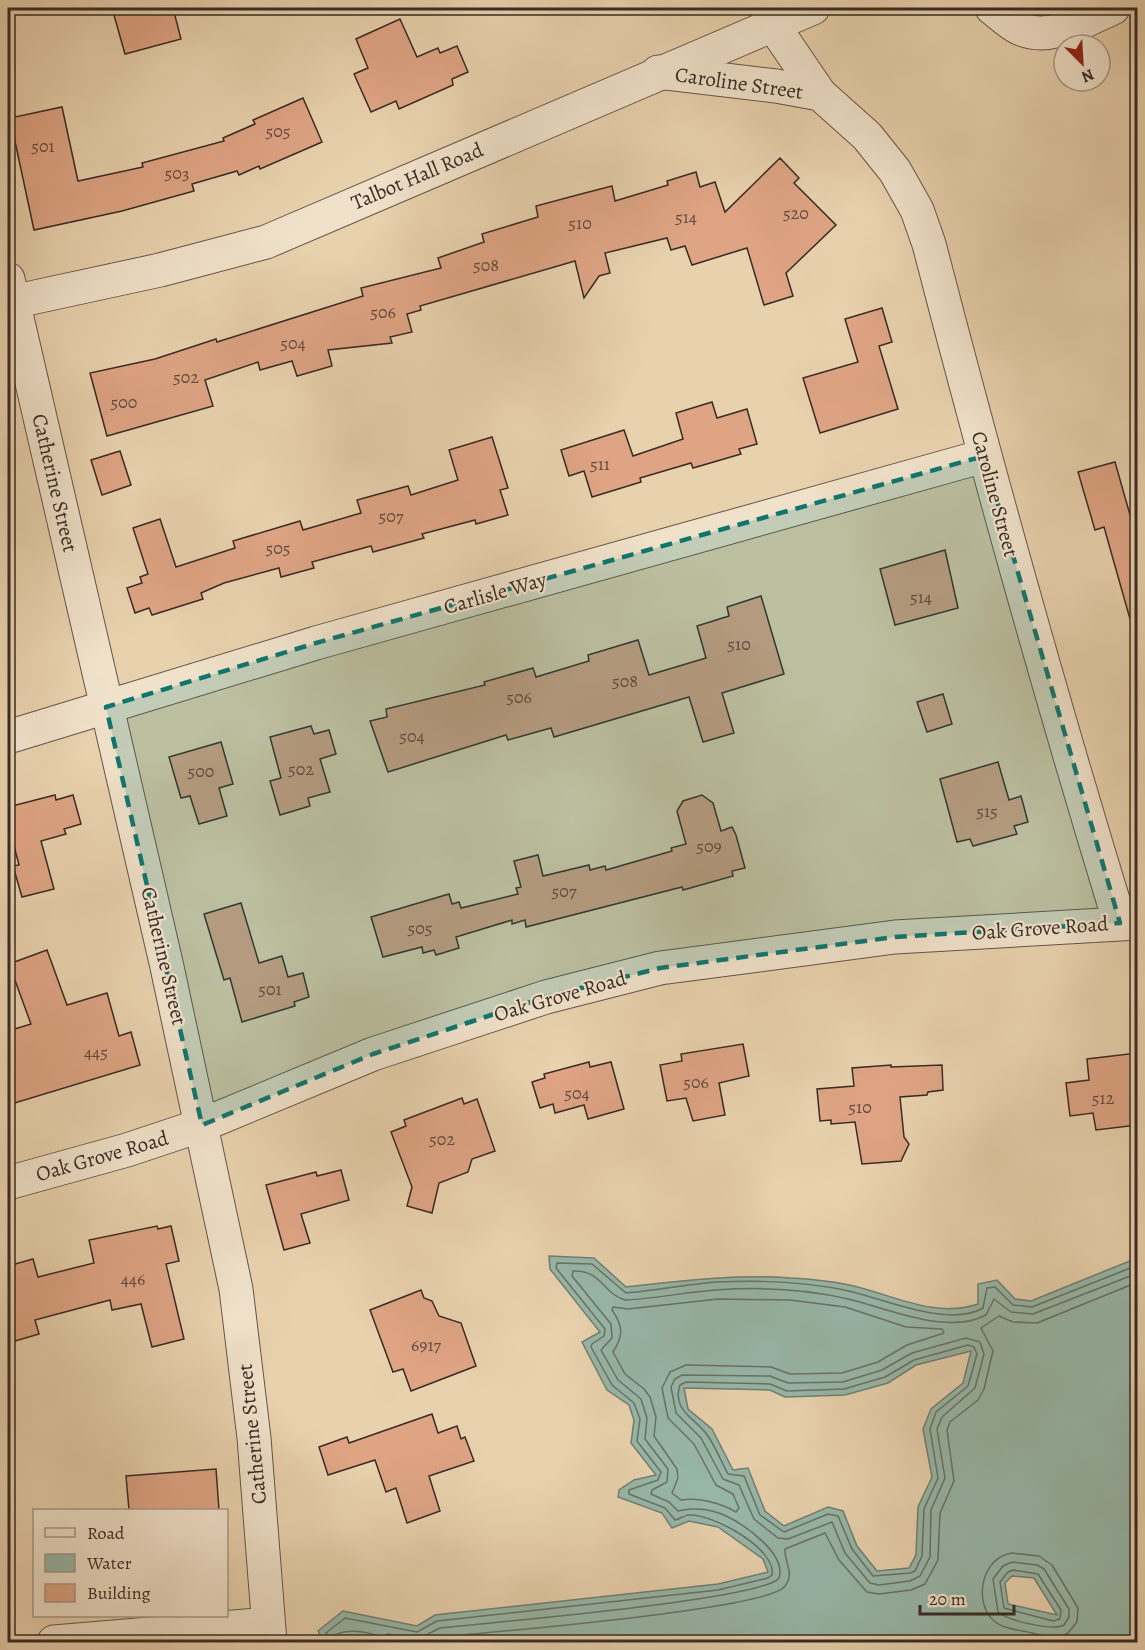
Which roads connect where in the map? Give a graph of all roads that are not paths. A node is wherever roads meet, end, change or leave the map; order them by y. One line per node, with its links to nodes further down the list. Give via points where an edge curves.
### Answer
1 (813, 8): 4 (street, Talbot Hall Road)
2 (992, 8): 3 (street, via 1019,28 1046,34)
3 (1113, 8)
4 (770, 16): 5 (street, Talbot Hall Road); 6 (street, Caroline Street)
5 (658, 72): 6 (street, Caroline Street); 7 (street, Talbot Hall Road, via 266,242 160,270 26,298)
6 (820, 94): 8 (street, Caroline Street, via 867,136 896,171 917,210)
7 (9, 292): 9 (street, Catherine Street)
8 (984, 456): 9 (street, Carlisle Way, via 316,643); 11 (street, Caroline Street, via 1050,694)
9 (106, 707): 10 (street, Carlisle Way); 12 (street, Catherine Street)
10 (8, 737)
11 (1129, 923): 12 (street, Oak Grove Road, via 895,937 660,968 546,997 373,1054)
12 (202, 1125): 13 (street, Oak Grove Road); 14 (street, Catherine Street, via 236,1289 254,1438)
13 (8, 1183)
14 (269, 1633): 15 (street)
15 (54, 1642)

